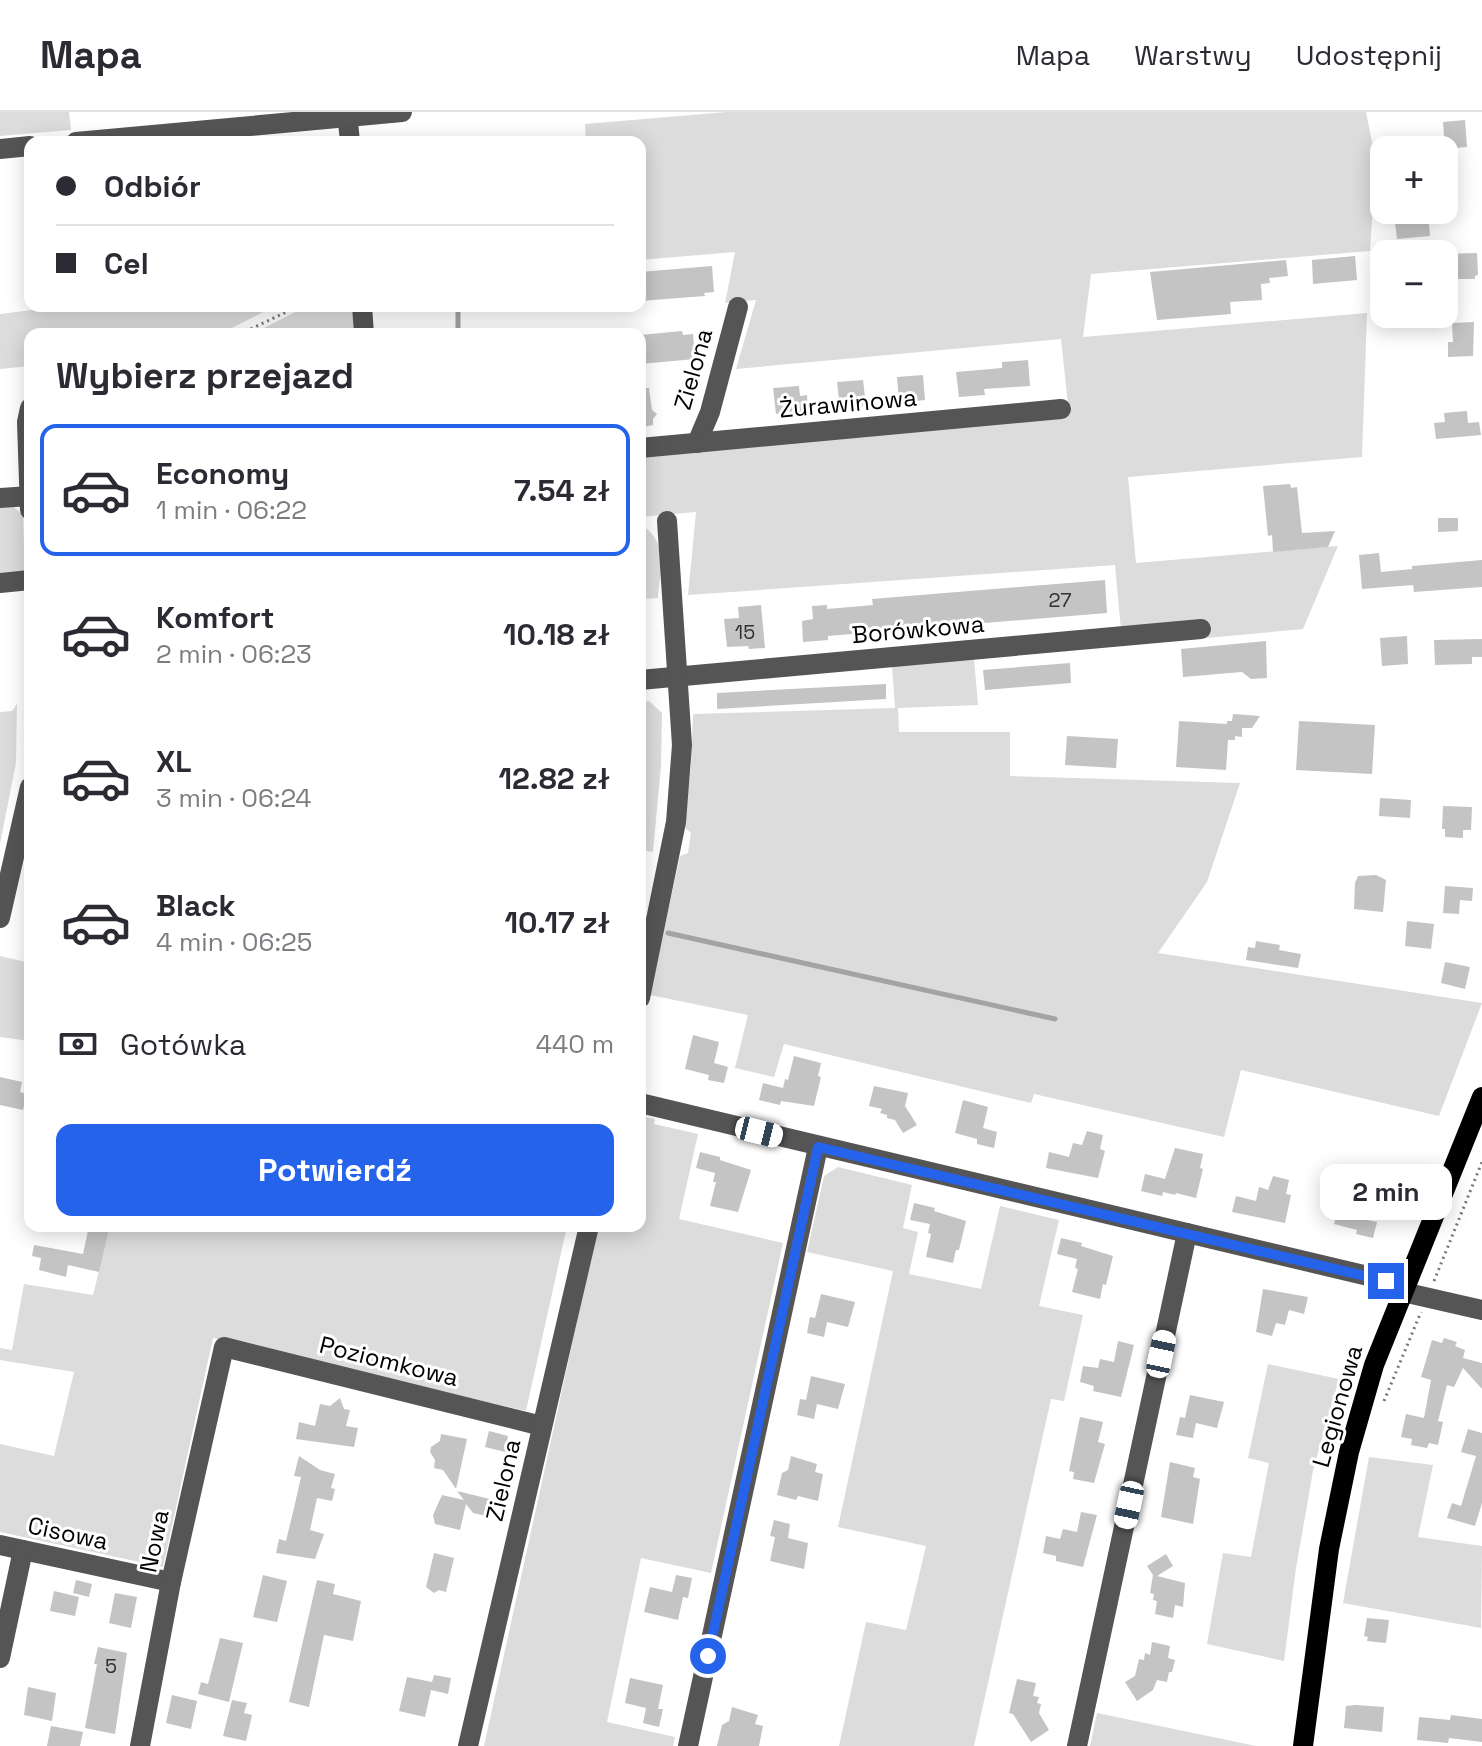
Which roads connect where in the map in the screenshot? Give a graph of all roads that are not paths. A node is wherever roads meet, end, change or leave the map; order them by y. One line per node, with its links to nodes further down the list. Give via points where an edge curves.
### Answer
1 (402, 112): 2 (street)
2 (348, 115): 3 (street); 4 (street)
3 (164, 136)
4 (350, 136)
5 (24, 147): 6 (street)
6 (0, 149)
7 (738, 307): 9 (street, Zielona)
8 (1061, 409): 9 (street, Żurawinowa)
9 (697, 443): 10 (street, Żurawinowa)
10 (646, 447)
11 (24, 496): 12 (street)
12 (0, 498)
13 (667, 521): 17 (street)
14 (24, 581): 15 (street)
15 (0, 583)
16 (1201, 629): 17 (street, Borówkowa)
17 (676, 677): 18 (street, Borówkowa); 21 (street, via 682,745 676,822)
18 (646, 680)
19 (24, 813): 20 (street)
20 (0, 918)
21 (646, 969)
22 (1482, 1097): 27 (main road, Legionowa)
23 (646, 1104): 24 (street)
24 (818, 1147): 26 (street); 37 (street)
25 (588, 1232): 30 (street, Zielona)
26 (1187, 1233): 27 (street); 38 (street)
27 (1404, 1288): 28 (street); 39 (main road, Legionowa, via 1349,1452 1329,1549)
28 (1482, 1310)
29 (224, 1347): 30 (street, Poziomkowa); 33 (street, Nowa)
30 (542, 1426): 36 (street, Zielona)
31 (0, 1545): 32 (street, Cisowa)
32 (23, 1550): 33 (street, Cisowa); 34 (street)
33 (171, 1582): 35 (street, Nowa)
34 (0, 1658)
35 (140, 1746)
36 (468, 1746)
37 (688, 1746)
38 (1077, 1746)
39 (1303, 1746)

